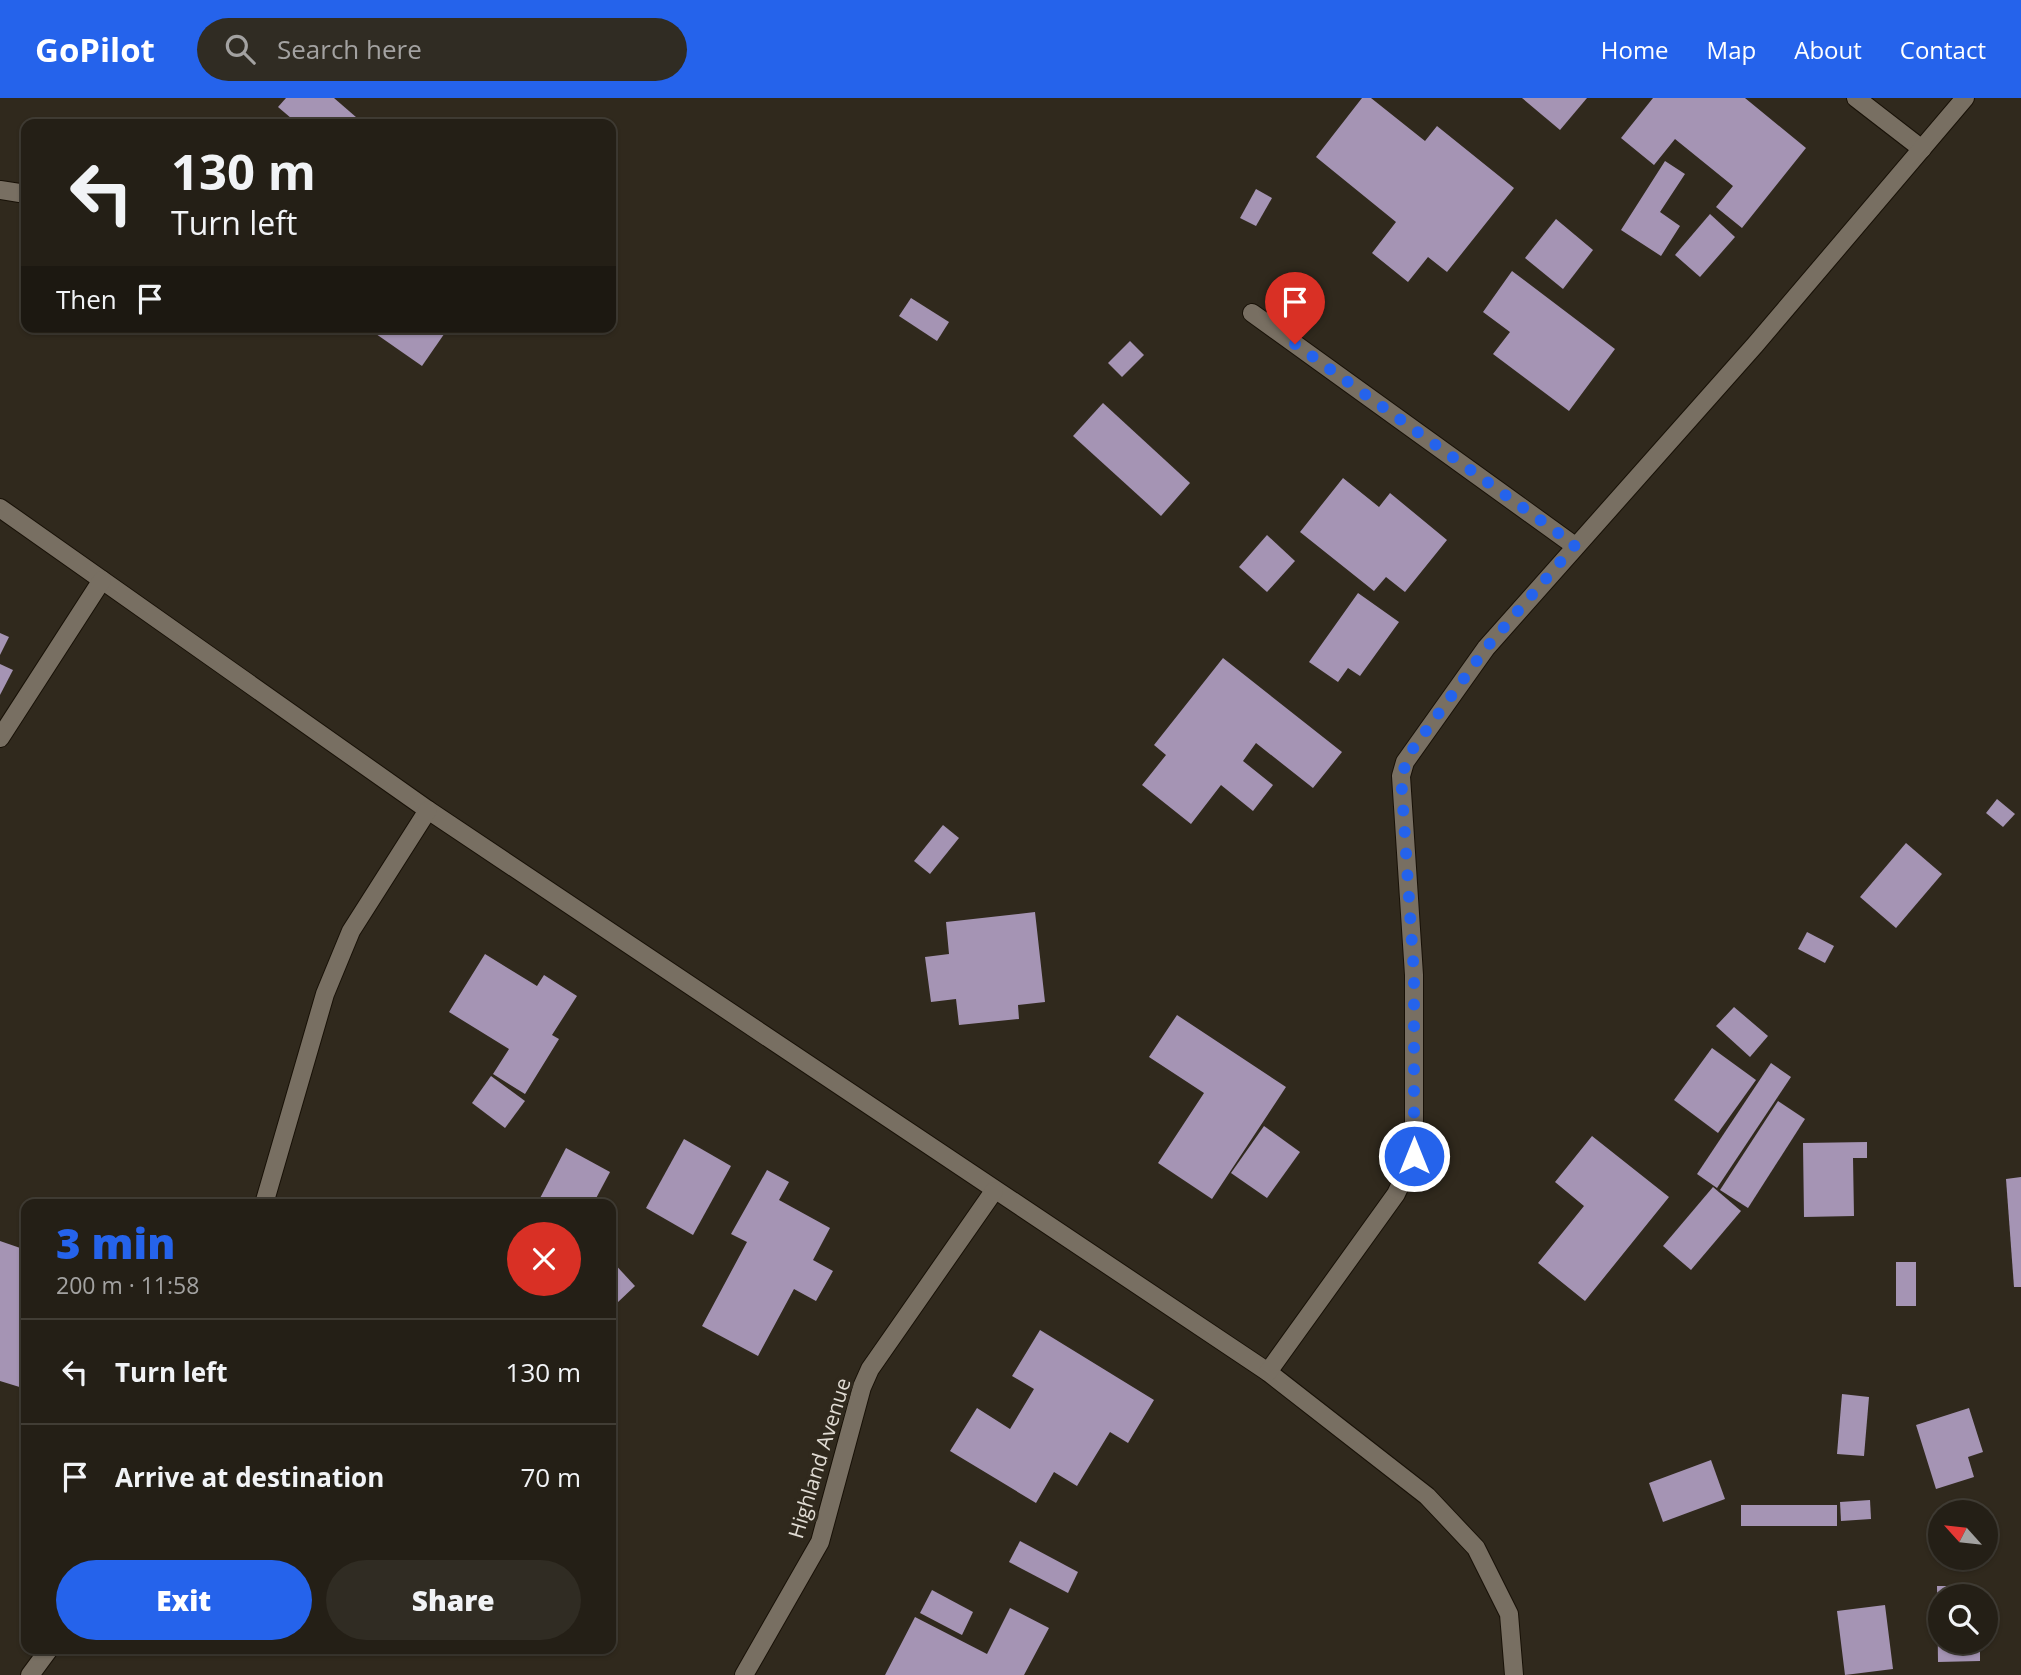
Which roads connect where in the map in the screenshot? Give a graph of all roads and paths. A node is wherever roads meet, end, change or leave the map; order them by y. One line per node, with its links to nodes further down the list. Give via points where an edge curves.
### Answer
1 (1856, 98): 3 (street)
2 (1965, 98): 3 (street)
3 (1922, 149): 8 (street, via 1755,345)
4 (0, 190): 5 (street)
5 (21, 193)
6 (1252, 313): 8 (street)
7 (0, 508): 9 (street)
8 (1575, 545): 14 (street, via 1486,648 1405,762 1401,776 1414,975 1414,1156 1396,1194)
9 (102, 580): 10 (street); 11 (street)
10 (0, 738)
11 (428, 810): 12 (street); 13 (street, via 351,931 325,994)
12 (994, 1191): 14 (street); 17 (street, Highland Avenue, via 870,1369 820,1542)
13 (265, 1199)
14 (1268, 1371): 18 (street, via 1427,1496 1476,1548 1509,1614)
15 (46, 1654): 16 (street)
16 (30, 1675)
17 (744, 1675)
18 (1514, 1675)

